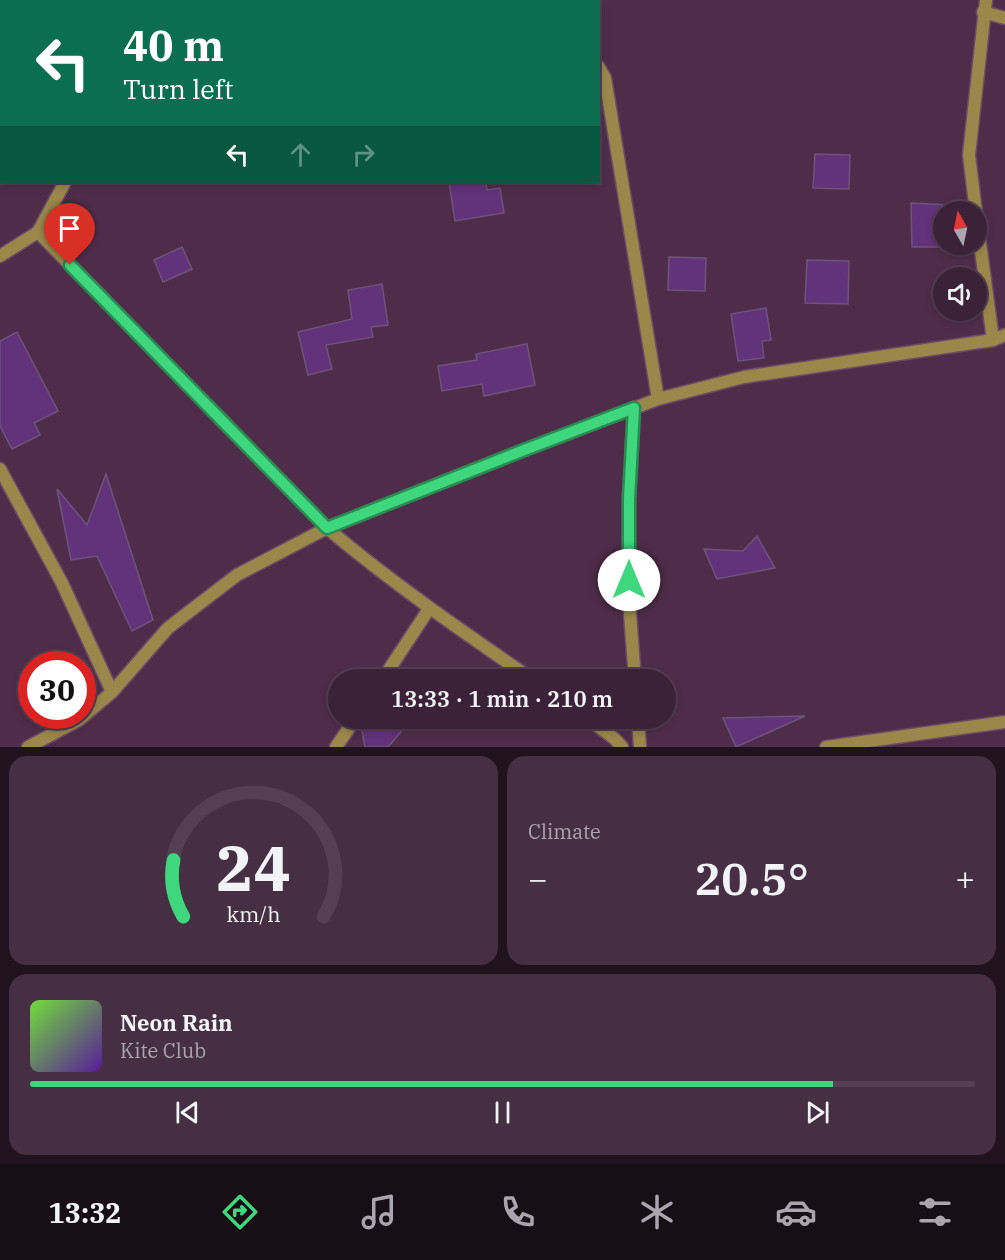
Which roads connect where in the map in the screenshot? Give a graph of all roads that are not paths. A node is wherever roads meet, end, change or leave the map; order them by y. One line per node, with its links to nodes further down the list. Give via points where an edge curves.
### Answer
1 (985, 6): 2 (street); 5 (street, via 969,155)
2 (1005, 18)
3 (600, 70): 11 (street)
4 (63, 183): 6 (street)
5 (975, 201)
6 (38, 232): 8 (street); 14 (street)
7 (982, 255): 10 (street)
8 (0, 256)
9 (1005, 335): 10 (street)
10 (993, 340): 11 (street, via 744,377)
11 (658, 399): 12 (street)
12 (634, 408): 14 (street); 18 (street, via 629,600)
13 (0, 469): 19 (street, via 62,583)
14 (327, 528): 15 (street); 19 (street, via 237,575 168,628)
15 (429, 609): 16 (street); 17 (street)
16 (389, 669)
17 (517, 669)
18 (634, 669)
19 (112, 692): 24 (street, via 79,720)
20 (1005, 722): 28 (street)
21 (348, 729): 25 (street)
22 (602, 729): 26 (street)
23 (639, 729): 27 (street)
24 (28, 747)
25 (336, 747)
26 (622, 747)
27 (640, 747)
28 (826, 747)

